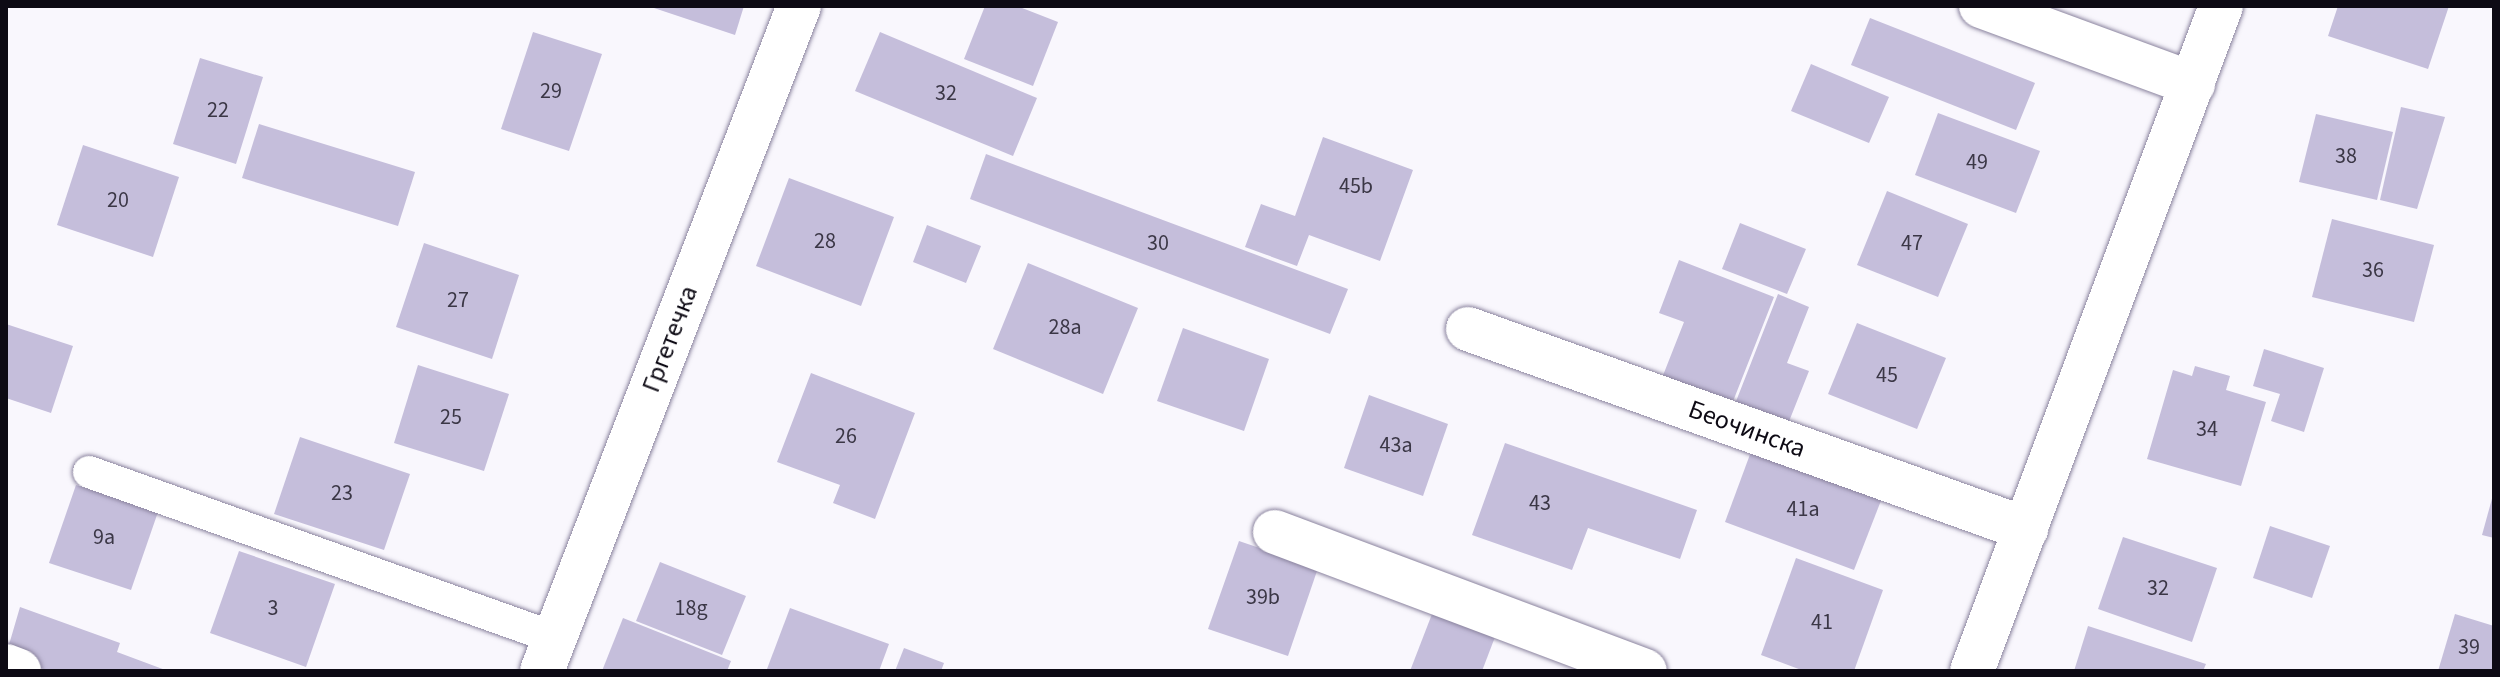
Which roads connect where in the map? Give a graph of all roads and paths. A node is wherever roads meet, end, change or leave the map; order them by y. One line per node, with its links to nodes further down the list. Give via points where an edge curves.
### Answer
1 (799, 6): 9 (street, Гргетечка)
2 (1981, 6): 4 (street)
3 (2221, 6): 4 (street)
4 (2193, 84): 7 (street)
5 (1468, 329): 7 (street, Беочинска)
6 (89, 472): 9 (lane)
7 (2026, 529): 13 (street)
8 (1275, 532): 12 (street)
9 (548, 654)
10 (6, 666): 11 (street)
11 (19, 671)
12 (1645, 671)
13 (1972, 671)

